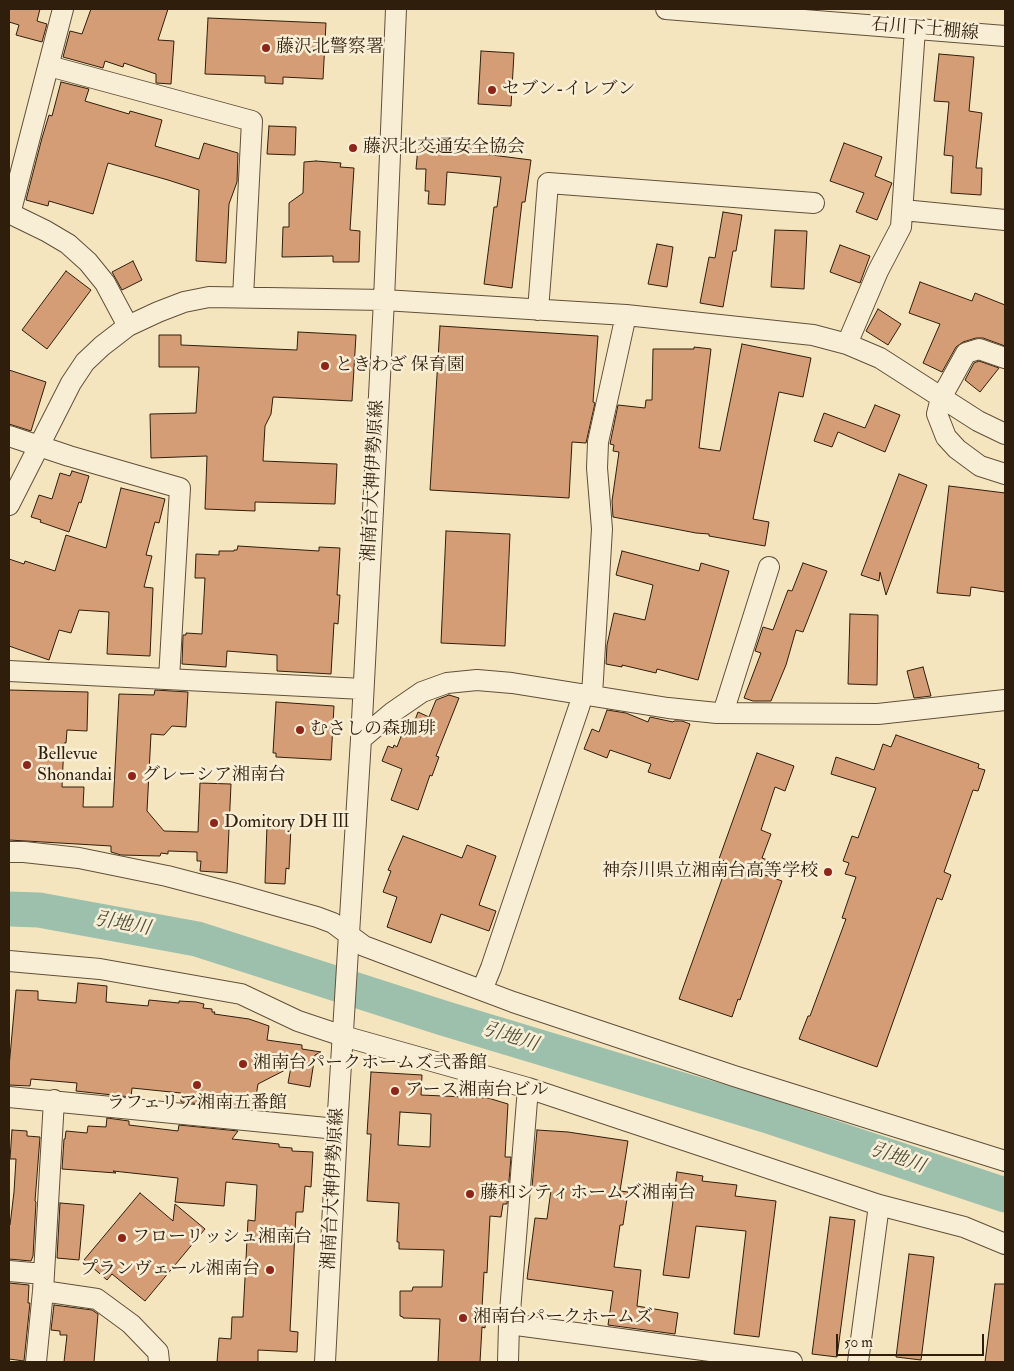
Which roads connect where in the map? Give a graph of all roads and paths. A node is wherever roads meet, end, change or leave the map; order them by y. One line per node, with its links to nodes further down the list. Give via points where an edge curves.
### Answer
1 (64, 9): 6 (street)
2 (396, 9): 12 (street, 湘南台大神伊勢原線)
3 (666, 9): 4 (street, 石川下土棚線)
4 (915, 29): 5 (street, 石川下土棚線); 8 (street)
5 (1005, 36)
6 (49, 66): 9 (street); 11 (street, via 252,121)
7 (814, 204): 13 (street, via 548,183)
8 (903, 210): 10 (street); 16 (street, via 901,227 878,270)
9 (10, 213): 15 (street, via 68,244 88,262 105,283)
10 (1005, 220)
11 (243, 297): 12 (street); 15 (street, via 209,297 184,302)
12 (384, 300): 13 (street); 27 (street, 湘南台大神伊勢原線)
13 (538, 310): 14 (street)
14 (626, 315): 16 (street, via 813,335); 28 (street, via 598,442 602,529)
15 (128, 326): 21 (street, via 85,362)
16 (847, 344): 18 (street, via 892,365)
17 (1005, 358): 18 (street, via 979,349 966,353)
18 (941, 398): 19 (street); 22 (street, via 937,414 946,436 980,466)
19 (1005, 434)
20 (9, 436): 21 (street)
21 (40, 445): 23 (street); 26 (street, via 180,488)
22 (1005, 474)
23 (9, 505)
24 (769, 567): 30 (street)
25 (9, 671): 26 (street)
26 (169, 678): 27 (street)
27 (363, 689): 31 (street, 湘南台大神伊勢原線)
28 (586, 695): 30 (street); 31 (street, via 512,682 477,680 446,684 422,692); 35 (street, via 580,704)
29 (1005, 700): 30 (street, via 878,714)
30 (723, 713)
31 (361, 738): 33 (street, 湘南台大神伊勢原線)
32 (9, 852): 33 (street, via 79,858 236,894 333,923)
33 (349, 945): 35 (street, via 364,946); 36 (street, 湘南台大神伊勢原線)
34 (9, 961): 36 (street, via 100,969 241,994 298,1021)
35 (482, 990): 41 (street, via 734,1076)
36 (344, 1026): 37 (street); 40 (street, 湘南台大神伊勢原線)
37 (528, 1088): 42 (street); 46 (street)
38 (9, 1097): 39 (street)
39 (54, 1100): 40 (street); 45 (street)
40 (337, 1129): 49 (street, 湘南台大神伊勢原線)
41 (1005, 1161)
42 (879, 1205): 43 (street, via 964,1227); 52 (street)
43 (1005, 1244)
44 (9, 1271): 45 (street)
45 (43, 1282): 47 (street); 48 (street, via 97,1299 138,1331 158,1352)
46 (509, 1324): 50 (street); 51 (street)
47 (36, 1362)
48 (159, 1362)
49 (325, 1362)
50 (508, 1362)
51 (792, 1362)
52 (858, 1362)

